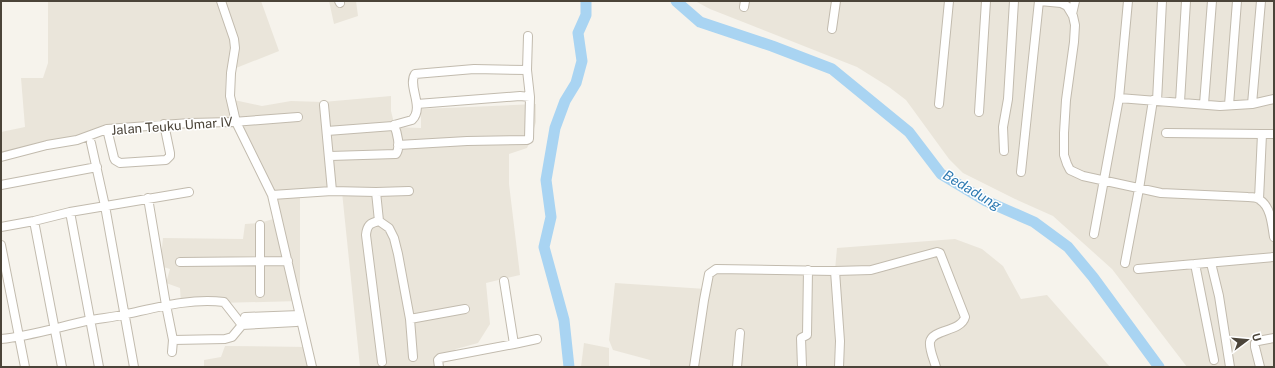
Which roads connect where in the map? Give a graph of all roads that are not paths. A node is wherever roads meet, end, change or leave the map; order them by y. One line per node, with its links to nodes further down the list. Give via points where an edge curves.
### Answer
1 (221, 1): 31 (street, via 234,39 230,96)
2 (836, 1): 15 (street)
3 (949, 1): 24 (street)
4 (986, 1): 29 (street)
5 (1014, 1): 41 (street, via 1008,99 1003,127)
6 (1039, 1): 14 (street, via 1061,3 1067,6); 45 (street)
7 (1075, 1): 14 (street)
8 (1128, 1): 19 (street)
9 (1162, 1): 21 (street)
10 (1186, 1): 22 (street)
11 (1212, 1): 25 (street)
12 (1237, 1): 28 (street)
13 (1261, 1): 26 (street)
14 (1072, 14): 46 (street, via 1075,25 1066,100 1064,155 1070,170)
15 (832, 29)
16 (528, 36): 17 (street)
17 (527, 70): 18 (street); 23 (street, via 474,69 416,74 413,80)
18 (530, 97): 23 (street); 40 (street, via 530,135 527,140)
19 (1119, 98): 21 (street); 46 (street)
20 (1274, 98): 26 (street)
21 (1155, 100): 22 (street); 48 (street)
22 (1180, 102): 25 (street)
23 (417, 104): 33 (street, via 416,115 412,120)
24 (939, 104)
25 (1204, 104): 28 (street)
26 (1252, 104): 28 (street)
27 (324, 105): 35 (street)
28 (1229, 105)
29 (979, 112)
30 (298, 117): 31 (street, Jalan Teuku Umar IV)
31 (236, 122): 32 (street, Jalan Teuku Umar IV); 53 (street)
32 (164, 124): 34 (street, Jalan Teuku Umar IV); 34 (street, via 170,153 166,160 117,162)
33 (394, 125): 35 (street); 40 (street)
34 (107, 130): 43 (street, Jalan Teuku Umar IV, via 77,140)
35 (327, 131): 42 (street)
36 (1166, 133): 37 (street)
37 (1262, 134): 38 (street); 55 (street)
38 (1274, 134)
39 (92, 143): 44 (street)
40 (398, 145): 42 (street, via 396,154)
41 (1004, 151)
42 (330, 156): 49 (street)
43 (1, 157)
44 (97, 167): 47 (street); 56 (street)
45 (1021, 172)
46 (1104, 181): 48 (street); 62 (street)
47 (1, 185)
48 (1139, 189): 55 (street, via 1161,193 1248,196); 69 (street)
49 (332, 191): 52 (street); 53 (street)
50 (410, 191): 52 (street)
51 (189, 192): 54 (street)
52 (376, 192): 59 (street)
53 (272, 195): 67 (street)
54 (148, 198): 56 (street); 77 (street)
55 (1259, 199): 63 (street, via 1267,207)
56 (105, 206): 57 (street); 79 (street)
57 (70, 212): 58 (street); 82 (street)
58 (34, 221): 61 (street); 84 (street)
59 (379, 221): 81 (street, via 389,228 394,238); 95 (street, via 369,225 366,235)
60 (260, 225): 66 (street)
61 (1, 227)
62 (1094, 234)
63 (1274, 237)
64 (1, 245): 86 (street)
65 (1274, 257): 70 (street)
66 (260, 261): 67 (street); 68 (street); 76 (street)
67 (288, 261): 80 (street)
68 (180, 262)
69 (1125, 263)
70 (1211, 263): 71 (street); 107 (street)
71 (1195, 264): 72 (street); 94 (street)
72 (1138, 269)
73 (808, 270): 74 (street); 102 (street, via 716,269 709,274); 104 (street, via 807,335 801,338)
74 (835, 271): 105 (street, via 840,341); 106 (street, via 871,270 936,252 941,254 965,317 963,322 932,339 930,344)
75 (504, 281): 91 (street)
76 (260, 293)
77 (166, 305): 79 (street); 83 (street, via 213,300 224,302); 90 (street)
78 (464, 309): 81 (street)
79 (125, 314): 82 (street); 99 (street)
80 (298, 318): 83 (street); 100 (street)
81 (410, 319): 93 (street)
82 (91, 320): 84 (street); 98 (street)
83 (243, 321): 90 (street, via 232,337 225,339)
84 (54, 328): 86 (street); 97 (street)
85 (740, 333): 103 (street)
86 (19, 337): 88 (street); 96 (street)
87 (1274, 338): 108 (street, via 1255,343)
88 (1, 339)
89 (537, 339): 91 (street)
90 (173, 340): 92 (street)
91 (514, 344): 101 (street, via 440,358)
92 (172, 352)
93 (413, 357)
94 (1214, 360)
95 (382, 362)
96 (25, 367)
97 (62, 367)
98 (99, 367)
99 (134, 367)
100 (312, 367)
101 (439, 367)
102 (694, 367)
103 (737, 367)
104 (802, 367)
105 (839, 367)
106 (936, 367)
107 (1230, 367)
108 (1260, 367)

